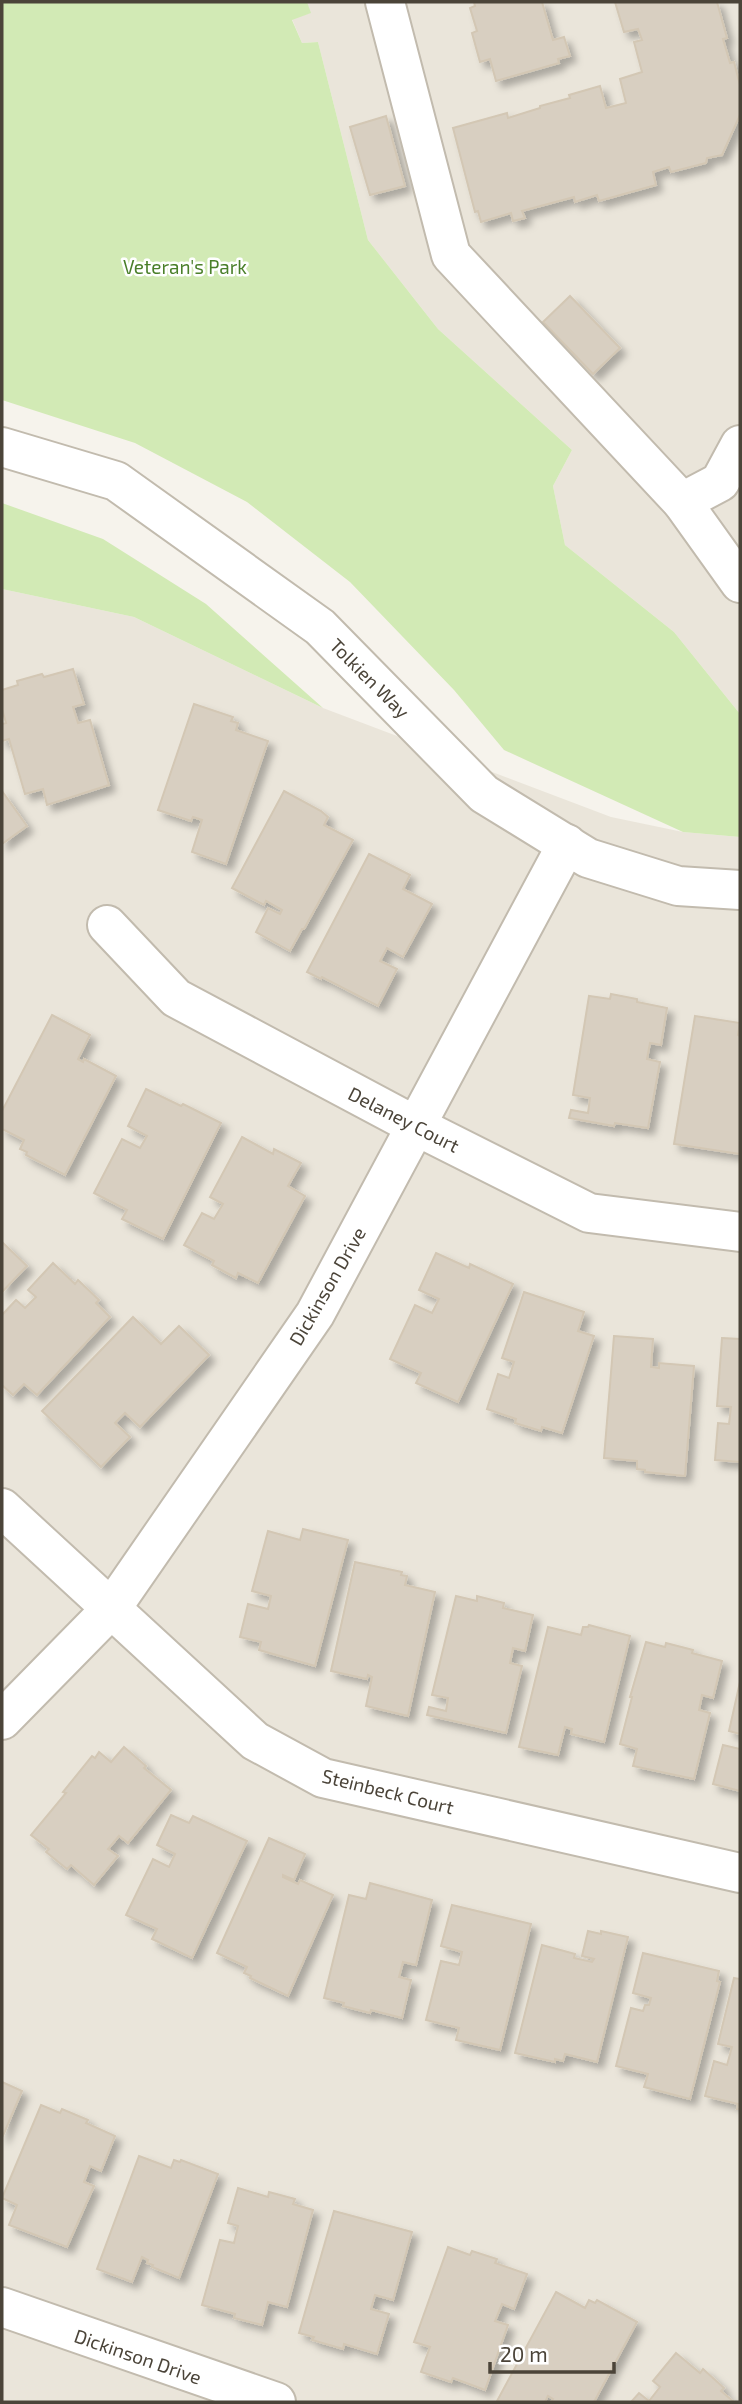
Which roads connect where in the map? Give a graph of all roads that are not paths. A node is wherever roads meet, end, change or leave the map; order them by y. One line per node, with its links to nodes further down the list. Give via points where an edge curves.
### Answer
1 (385, 2): 4 (street, via 451,255)
2 (740, 445): 4 (street, via 720,482)
3 (2, 447): 6 (street, Tolkien Way, via 116,481 320,628 484,794)
4 (682, 502): 5 (street)
5 (740, 583)
6 (567, 844): 7 (street, Tolkien Way, via 589,858 678,886); 9 (street, Dickinson Drive)
7 (740, 890)
8 (107, 925): 9 (street, Delaney Court, via 176,998)
9 (416, 1126): 10 (street, Delaney Court, via 589,1213); 12 (street, Dickinson Drive, via 315,1314)
10 (740, 1232)
11 (2, 1508): 12 (street, Steinbeck Court)
12 (111, 1609): 13 (street, Dickinson Drive); 14 (street, Steinbeck Court, via 255,1741 323,1778)
13 (2, 1720)
14 (740, 1873)
15 (2, 2307): 16 (street, Dickinson Drive)
16 (276, 2402)

